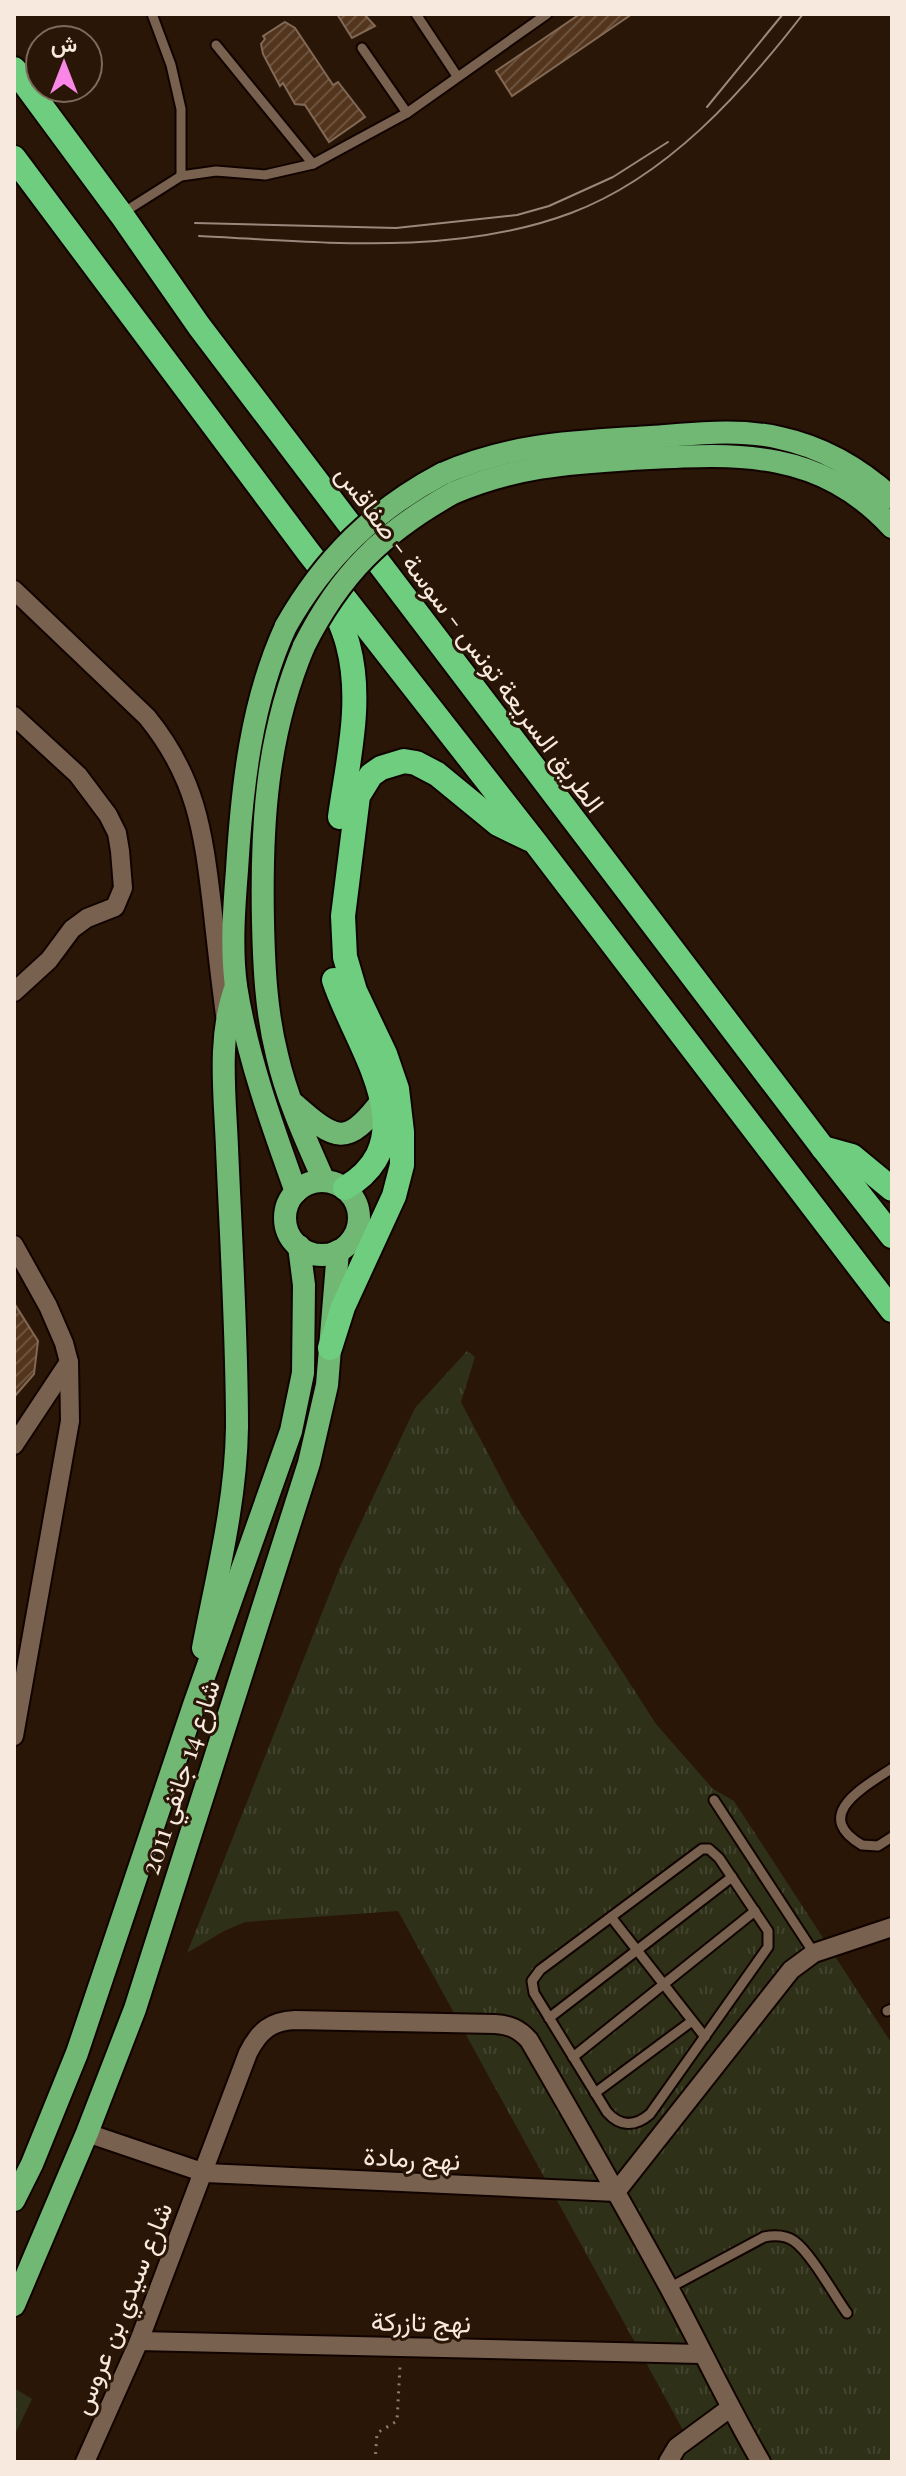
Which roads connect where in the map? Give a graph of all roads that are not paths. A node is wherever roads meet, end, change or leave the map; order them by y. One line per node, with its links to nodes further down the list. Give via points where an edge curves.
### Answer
1 (152, 14): 11 (lane, via 181,109)
2 (416, 14): 7 (lane)
3 (547, 14): 7 (lane)
4 (216, 45): 10 (lane)
5 (362, 48): 8 (lane)
6 (14, 69): 12 (highway, الطريق السريعة تونس - سوسة - صفاقس)
7 (457, 76): 8 (lane)
8 (407, 113): 10 (lane)
9 (14, 158): 16 (highway)
10 (313, 164): 11 (lane, via 265,175 216,171)
11 (181, 176): 12 (lane)
12 (121, 214): 25 (highway, الطريق السريعة تونس - سوسة - صفاقس, via 199,326)
13 (447, 484): 14 (highway, via 487,457 540,445 734,432 821,451); 15 (highway, via 553,464 736,455 781,462 831,480 854,492); 20 (highway, bridge, via 400,498 361,528 320,573 271,661 244,790 234,909); 24 (highway, شارع 14 جانفي 2011, bridge, via 358,563 331,596 290,682 261,841 266,996)
14 (892, 498)
15 (892, 527)
16 (309, 553): 19 (highway); 23 (highway, via 348,645 355,687 327,910 329,960)
17 (14, 590): 22 (street, via 147,717 187,780 205,845)
18 (14, 716): 21 (street, via 78,775 108,815 117,833 123,888 115,907 80,922)
19 (535, 842): 33 (highway); 34 (highway, via 498,824 416,763 381,768 358,796 343,916 345,957 397,1089 402,1165)
20 (236, 986): 22 (highway); 28 (highway, via 252,1057)
21 (14, 992)
22 (226, 1023): 39 (highway, via 235,1464)
23 (383, 1099): 24 (highway, via 360,1128 344,1134 323,1129); 26 (highway, via 380,1152 366,1173)
24 (289, 1100): 26 (highway, شارع 14 جانفي 2011)
25 (823, 1148): 27 (highway, via 852,1156); 29 (highway, الطريق السريعة تونس - سوسة - صفاقس)
26 (334, 1184): 28 (highway, via 314,1181); 32 (highway, شارع 14 جانفي 2011, via 357,1205 358,1227)
27 (892, 1189)
28 (296, 1192): 31 (highway, شارع 14 جانفي 2011, via 285,1213)
29 (892, 1236)
30 (14, 1245): 35 (street, via 57,1325)
31 (299, 1246): 32 (highway, via 318,1254); 39 (highway, شارع 14 جانفي 2011, via 304,1298 298,1405)
32 (338, 1251): 34 (highway, شارع 14 جانفي 2011)
33 (892, 1310)
34 (330, 1348): 58 (highway, شارع 14 جانفي 2011, via 309,1463 135,2009)
35 (69, 1362): 36 (street); 37 (street)
36 (38, 1411): 37 (street, via 55,1412); 38 (street)
37 (70, 1421): 40 (street)
38 (14, 1445)
39 (194, 1705): 61 (highway, شارع 14 جانفي 2011, via 77,2053)
40 (14, 1736)
41 (892, 1769): 43 (lane, via 846,1801 842,1815 846,1829 862,1845 878,1846)
42 (714, 1800): 49 (lane)
43 (892, 1837)
44 (732, 1877): 45 (lane); 46 (lane, via 715,1852 702,1849); 48 (lane)
45 (755, 1911): 50 (lane); 53 (lane, via 768,1931 768,1947)
46 (611, 1917): 48 (lane); 51 (lane, via 534,1977 534,1993)
47 (892, 1927): 49 (street)
48 (638, 1950): 50 (lane); 51 (lane)
49 (814, 1953): 57 (street, via 791,1970)
50 (664, 1984): 52 (lane); 54 (lane)
51 (549, 2018): 54 (lane)
52 (692, 2021): 53 (lane); 55 (lane)
53 (705, 2037): 56 (lane)
54 (573, 2057): 55 (lane)
55 (595, 2093): 56 (lane, via 607,2112 624,2124)
56 (650, 2114): 57 (lane)
57 (664, 2131): 60 (street)
58 (87, 2133): 59 (street, نهج رمادة); 63 (highway, شارع 14 جانفي 2011)
59 (205, 2173): 60 (street, نهج رمادة); 60 (street, شارع سيدي بن عروس, via 248,2053 269,2025 295,2020 495,2024 514,2027 529,2040); 65 (street, شارع سيدي بن عروس)
60 (616, 2192): 62 (street)
61 (14, 2200)
62 (669, 2288): 64 (lane, via 764,2237 785,2236 802,2248); 66 (street)
63 (14, 2305)
64 (847, 2313)
65 (139, 2341): 66 (street, نهج تازركة); 68 (street, شارع سيدي بن عروس)
66 (701, 2354): 67 (street)
67 (730, 2408): 69 (street, via 677,2447); 70 (street)
68 (85, 2462)
69 (668, 2462)
70 (761, 2462)

